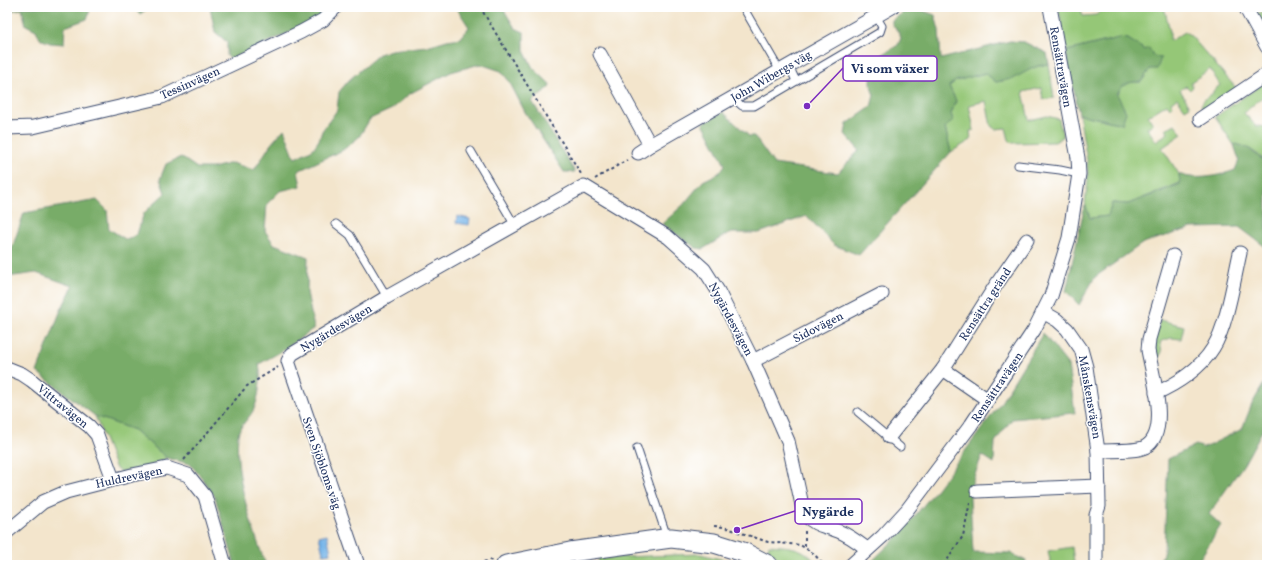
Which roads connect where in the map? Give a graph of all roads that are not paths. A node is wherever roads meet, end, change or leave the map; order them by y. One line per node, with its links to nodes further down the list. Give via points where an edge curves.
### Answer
1 (336, 7): 14 (street, Tessinvägen, via 322,20 301,32 162,97 33,127)
2 (743, 7): 9 (lane)
3 (892, 7): 6 (street, John Wibergs väg)
4 (1050, 7): 19 (street, Rensättravägen)
5 (1246, 7): 7 (street)
6 (876, 16): 9 (street, John Wibergs väg); 11 (lane, via 882,26 880,32)
7 (1267, 47)
8 (600, 54): 15 (street)
9 (784, 68): 11 (lane); 12 (street, John Wibergs väg)
10 (1267, 74): 13 (street)
11 (796, 81): 12 (lane, via 754,106 742,106)
12 (733, 98): 15 (street, John Wibergs väg)
13 (1200, 119)
14 (7, 128)
15 (650, 146): 17 (street, John Wibergs väg)
16 (471, 151): 21 (lane)
17 (638, 153)
18 (1018, 165): 19 (lane)
19 (1079, 174): 27 (street, Rensättravägen, via 1069,238 1060,273)
20 (336, 224): 26 (lane, via 350,235)
21 (514, 224): 26 (street, Nygärdesvägen); 29 (street, Nygärdesvägen, via 585,185 668,237 704,269 718,291)
22 (1027, 240): 31 (street, Rensättra gränd)
23 (1240, 253): 32 (street, via 1221,332 1213,348 1203,361 1172,386)
24 (1173, 256): 32 (street, Månskensvägen, via 1149,339 1148,350)
25 (882, 294): 29 (street, Sidovägen)
26 (387, 297): 28 (street, Nygärdesvägen, via 292,354)
27 (1043, 312): 33 (street, Rensättravägen); 38 (street, Månskensvägen, via 1067,328 1082,349)
28 (288, 361): 46 (street, Sven Sjöbloms väg)
29 (753, 361): 44 (street, Nygärdesvägen, via 788,441 804,514 811,522 821,527 850,536)
30 (7, 368): 39 (street, Vittravägen, via 31,380 90,426 97,435)
31 (943, 369): 33 (street); 35 (street, Rensättra gränd)
32 (1156, 393): 38 (street, Månskensvägen, via 1159,418 1157,432 1152,441 1144,447)
33 (988, 400): 44 (street, Rensättravägen, via 907,510)
34 (858, 412): 35 (lane)
35 (889, 437): 36 (lane)
36 (900, 447)
37 (637, 448): 43 (lane)
38 (1098, 451): 40 (street, Månskensvägen)
39 (113, 480): 42 (street, Huldrevägen, via 66,492 43,502); 45 (street, Huldrevägen, via 161,469 188,475 205,496)
40 (1099, 486): 41 (street); 50 (street, Månskensvägen)
41 (977, 491)
42 (7, 532)
43 (667, 538): 47 (street, via 570,552); 48 (street, via 714,543 743,552)
44 (867, 550): 49 (street, Rensättravägen)
45 (225, 565)
46 (358, 565)
47 (506, 565)
48 (768, 565)
49 (851, 565)
50 (1096, 565)

